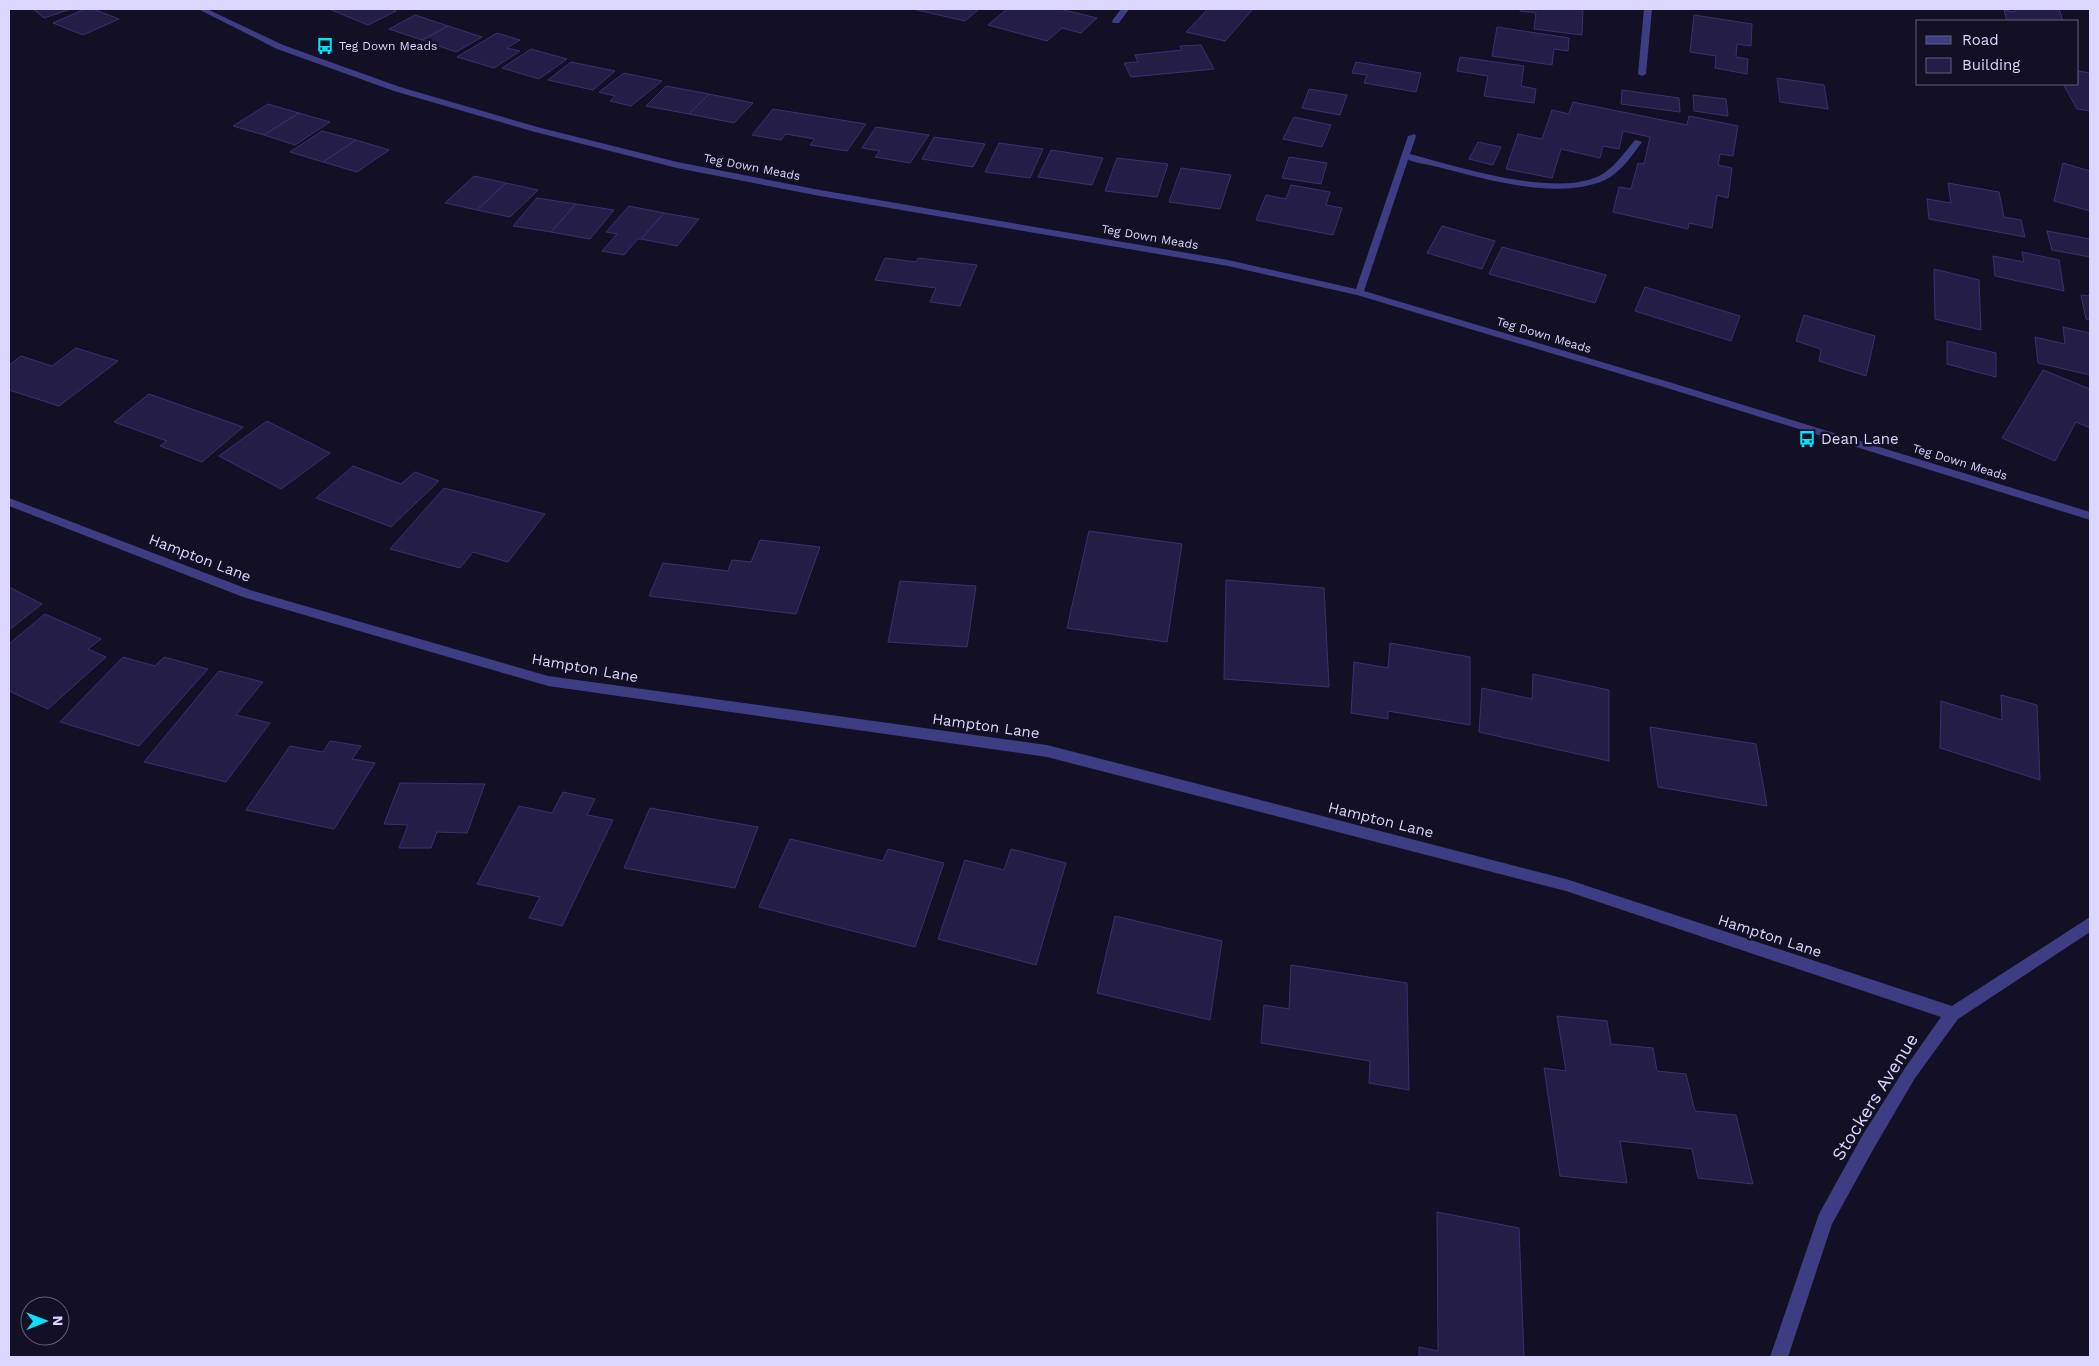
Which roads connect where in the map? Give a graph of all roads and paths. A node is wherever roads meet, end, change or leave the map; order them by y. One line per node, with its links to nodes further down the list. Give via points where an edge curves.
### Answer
1 (202, 9): 9 (street, Teg Down Meads, via 280,47 397,89 538,130 658,160 820,193 1228,263)
2 (1125, 9): 4 (street)
3 (1648, 9): 5 (street)
4 (1116, 21)
5 (1642, 74)
6 (1412, 136): 8 (street)
7 (1638, 142): 8 (street, via 1616,168 1600,180 1575,186 1524,183)
8 (1406, 156): 9 (street)
9 (1360, 293): 11 (street, Teg Down Meads, via 1668,384)
10 (9, 502): 13 (street, Hampton Lane, via 248,594 548,681 1047,751 1566,885)
11 (2090, 516)
12 (2090, 924): 13 (street, Stockers Avenue)
13 (1953, 1014): 14 (street, Stockers Avenue, via 1910,1072 1825,1220)
14 (1780, 1357)

